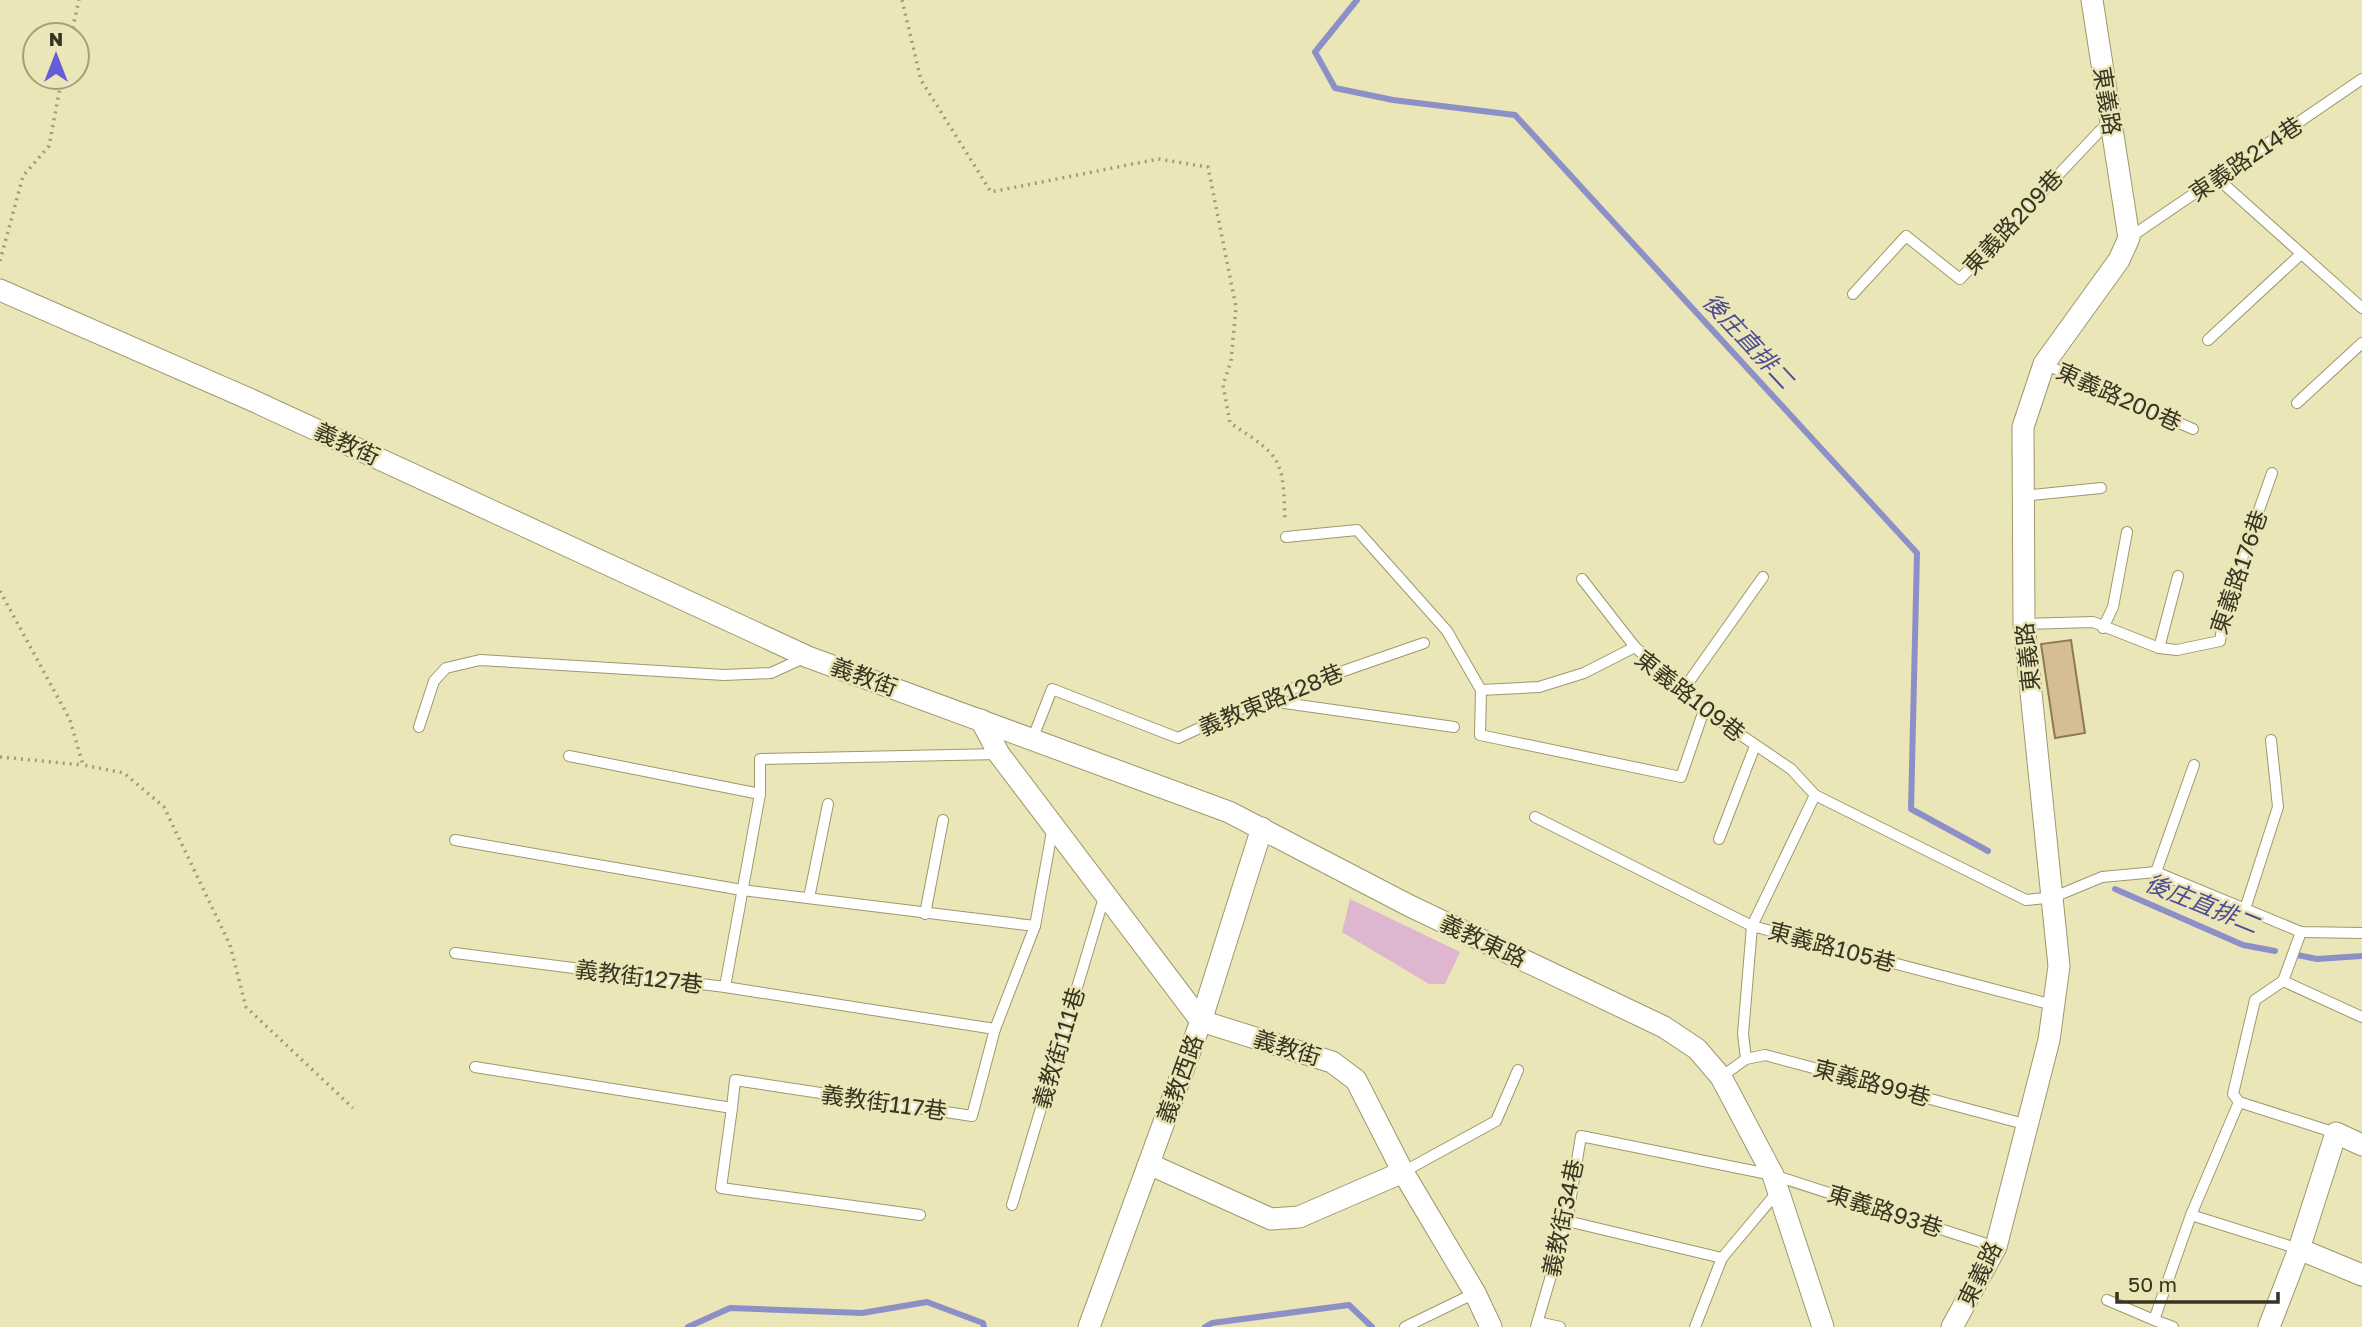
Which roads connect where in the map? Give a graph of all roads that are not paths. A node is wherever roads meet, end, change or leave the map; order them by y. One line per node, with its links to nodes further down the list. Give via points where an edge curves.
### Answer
1 (2092, 0): 5 (street, 東義路)
2 (2362, 79): 3 (lane, 東義路214巷)
3 (2351, 87): 4 (lane); 6 (lane, 東義路214巷)
4 (2362, 94)
5 (2110, 120): 7 (street, 東義路); 10 (lane, 東義路209巷, via 1960,279 1906,236)
6 (2217, 178): 7 (lane, 東義路214巷); 8 (lane)
7 (2129, 238): 14 (street, 東義路, via 2119,260)
8 (2301, 254): 11 (lane); 12 (lane)
9 (0, 290): 30 (street, 義教街, via 256,402)
10 (1853, 294)
11 (2362, 308)
12 (2208, 340)
13 (2362, 343): 15 (lane)
14 (2045, 364): 16 (lane, 東義路200巷); 19 (street, 東義路, via 2023,427)
15 (2297, 403)
16 (2193, 429)
17 (2272, 473): 29 (lane, 東義路176巷, via 2226,604 2220,641 2176,650)
18 (2101, 488): 19 (lane)
19 (2022, 496): 25 (street, 東義路)
20 (2127, 532): 26 (lane, via 2113,607)
21 (1286, 537): 31 (lane, via 1357,530 1447,631)
22 (2178, 576): 29 (lane)
23 (1763, 577): 32 (lane)
24 (1582, 579): 28 (lane)
25 (2024, 624): 26 (lane, 東義路176巷, via 2093,622); 56 (street, 東義路)
26 (2103, 628): 29 (lane, 東義路176巷)
27 (1424, 643): 33 (lane, 義教東路128巷)
28 (1635, 647): 31 (lane, 東義路109巷, via 1584,673 1539,687); 32 (lane, 東義路109巷)
29 (2159, 648)
30 (808, 657): 35 (street, 義教街); 36 (lane, via 771,673 724,675 480,660 446,668 434,681)
31 (1481, 690): 34 (lane, via 1480,735 1681,777)
32 (1683, 690): 34 (lane, 東義路109巷)
33 (1260, 700): 37 (lane); 38 (lane, 義教東路128巷, via 1178,738 1052,689)
34 (1704, 710): 40 (lane, 東義路109巷)
35 (981, 720): 38 (street, 義教東路); 41 (street)
36 (419, 727)
37 (1454, 727)
38 (1032, 740): 50 (street, 義教東路)
39 (2271, 740): 58 (lane, via 2278,807)
40 (1755, 746): 45 (lane, 東義路109巷, via 1791,769); 51 (lane)
41 (999, 754): 44 (lane, 義教街127巷, via 760,759); 49 (street)
42 (569, 756): 44 (lane)
43 (2194, 765): 53 (lane)
44 (760, 794): 54 (lane, 義教街127巷)
45 (1815, 795): 56 (lane, 東義路109巷, via 2026,900); 61 (lane, 東義路105巷)
46 (828, 804): 57 (lane)
47 (1535, 817): 61 (lane)
48 (943, 820): 59 (lane)
49 (1053, 826): 55 (street); 60 (lane, 義教街117巷)
50 (1262, 828): 69 (street, 義教西路); 74 (street, 義教東路, via 1410,906 1664,1027 1697,1049)
51 (1719, 838)
52 (455, 840): 54 (lane)
53 (2156, 872): 56 (lane, via 2102,877); 58 (lane)
54 (742, 890): 57 (lane); 66 (lane, 義教街127巷)
55 (1106, 891): 69 (street); 83 (lane, 義教街111巷)
56 (2054, 897): 67 (street, 東義路, via 2059,966)
57 (809, 898): 59 (lane)
58 (2245, 909): 62 (lane)
59 (925, 914): 60 (lane)
60 (1035, 926): 70 (lane, 義教街117巷)
61 (1752, 926): 67 (lane, 東義路105巷); 71 (lane, via 1743,1034)
62 (2301, 932): 63 (lane); 65 (lane)
63 (2362, 933)
64 (455, 953): 66 (lane, 義教街127巷)
65 (2283, 981): 68 (lane); 75 (lane, via 2255,1000 2233,1094)
66 (725, 987): 70 (lane)
67 (2053, 1005): 77 (street, 東義路)
68 (2362, 1017)
69 (1201, 1021): 80 (street, 義教西路); 81 (street, 義教街, via 1332,1062 1356,1080)
70 (995, 1029): 76 (lane, 義教街117巷, via 972,1116 735,1080)
71 (1746, 1059): 74 (lane); 77 (lane, 東義路99巷, via 1765,1055)
72 (475, 1066): 76 (lane)
73 (1518, 1070): 81 (lane, via 1496,1121)
74 (1721, 1077): 82 (street, 義教東路)
75 (2239, 1102): 78 (lane); 85 (lane)
76 (732, 1108): 84 (lane, 義教街117巷, via 721,1188)
77 (2028, 1125): 87 (street, 東義路)
78 (2336, 1133): 79 (street); 88 (street)
79 (2362, 1145)
80 (1149, 1164): 81 (street, via 1271,1219 1299,1217); 95 (street, 義教西路)
81 (1403, 1172): 91 (street, 義教街)
82 (1776, 1182): 86 (lane, 義教街34巷, via 1581,1136); 87 (lane, 東義路93巷); 89 (lane); 100 (street, 義教東路)
83 (1012, 1205)
84 (920, 1215)
85 (2191, 1215): 88 (lane); 93 (lane)
86 (1567, 1221): 89 (lane); 94 (lane, 義教街34巷)
87 (1996, 1247): 101 (street, 東義路)
88 (2299, 1250): 90 (street); 103 (street)
89 (1722, 1258): 99 (lane)
90 (2362, 1275)
91 (1475, 1293): 96 (lane); 97 (street, 義教街)
92 (2106, 1300): 93 (lane)
93 (2154, 1320): 102 (lane)
94 (1537, 1324): 98 (lane)
95 (1089, 1327)
96 (1405, 1327)
97 (1491, 1327)
98 (1560, 1327)
99 (1695, 1327)
100 (1823, 1327)
101 (1952, 1327)
102 (2173, 1327)
103 (2269, 1327)

